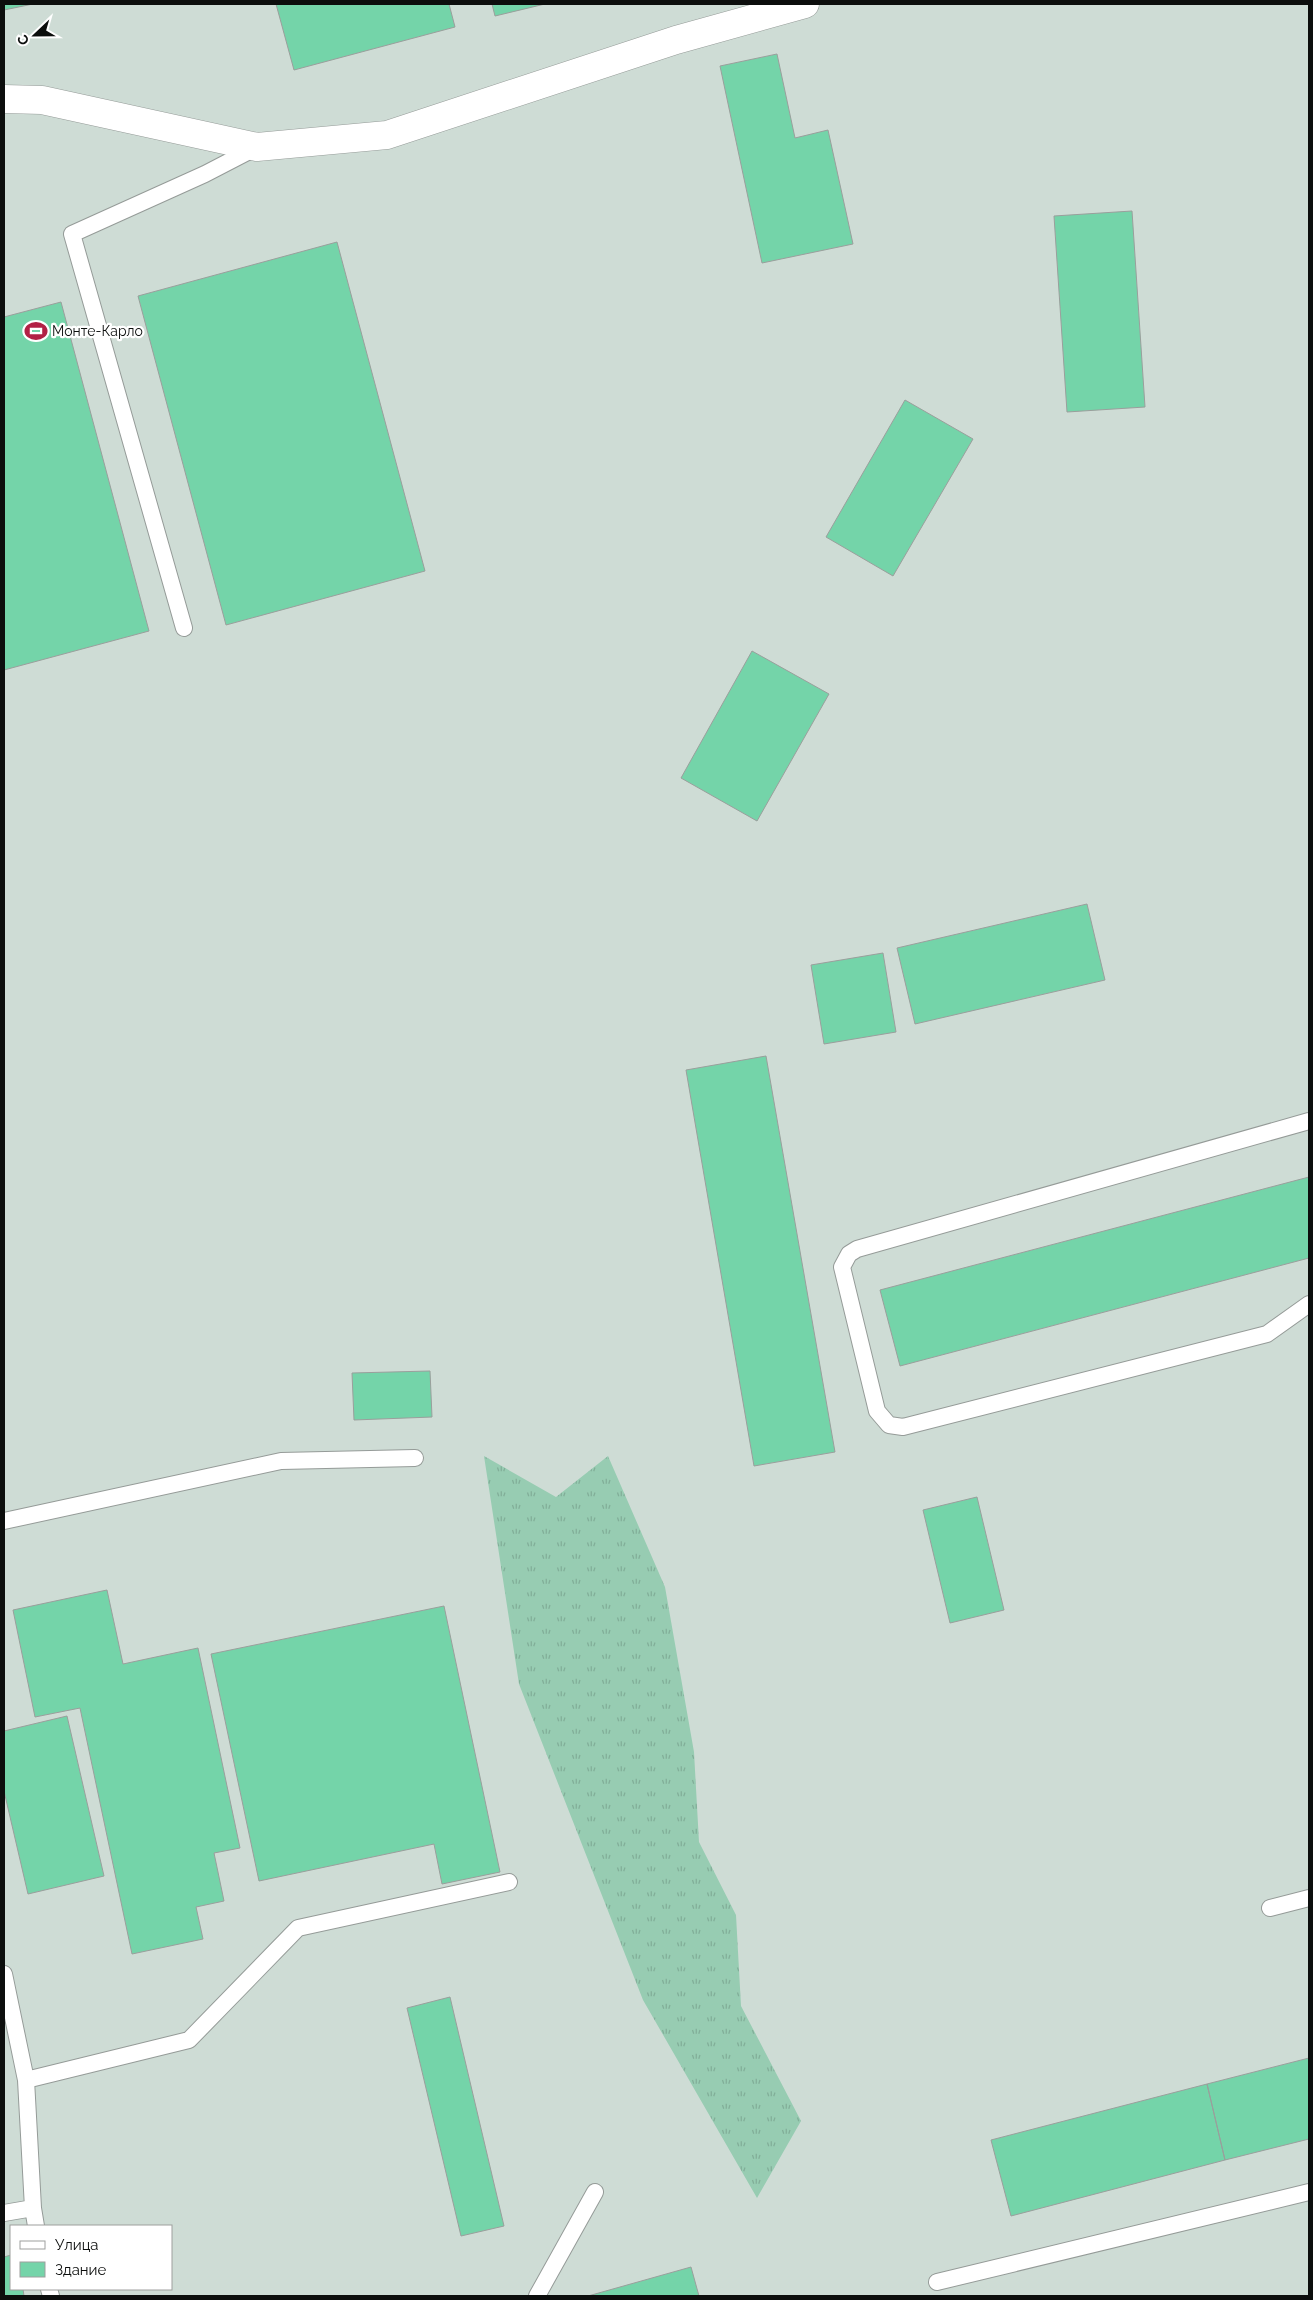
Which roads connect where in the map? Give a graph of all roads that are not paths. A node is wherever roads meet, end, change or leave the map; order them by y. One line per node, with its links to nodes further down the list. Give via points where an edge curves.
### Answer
1 (805, 4): 3 (street, via 676,40 387,135)
2 (4, 99): 3 (street, via 42,100)
3 (256, 147): 4 (lane, via 72,234)
4 (184, 628)
5 (1309, 1121): 6 (lane, via 857,1249 849,1254 842,1267 877,1411 889,1425 903,1427 1267,1334)
6 (1309, 1304)
7 (415, 1458): 8 (lane, via 281,1461)
8 (4, 1521)
9 (509, 1882): 13 (lane, via 298,1928 189,2040)
10 (1309, 1898): 11 (lane)
11 (1270, 1908)
12 (4, 1974): 13 (lane)
13 (26, 2080): 16 (lane)
14 (595, 2192): 20 (lane)
15 (1309, 2192): 19 (lane)
16 (33, 2208): 17 (lane); 18 (lane)
17 (4, 2213)
18 (36, 2225)
19 (938, 2282)
20 (537, 2296)

